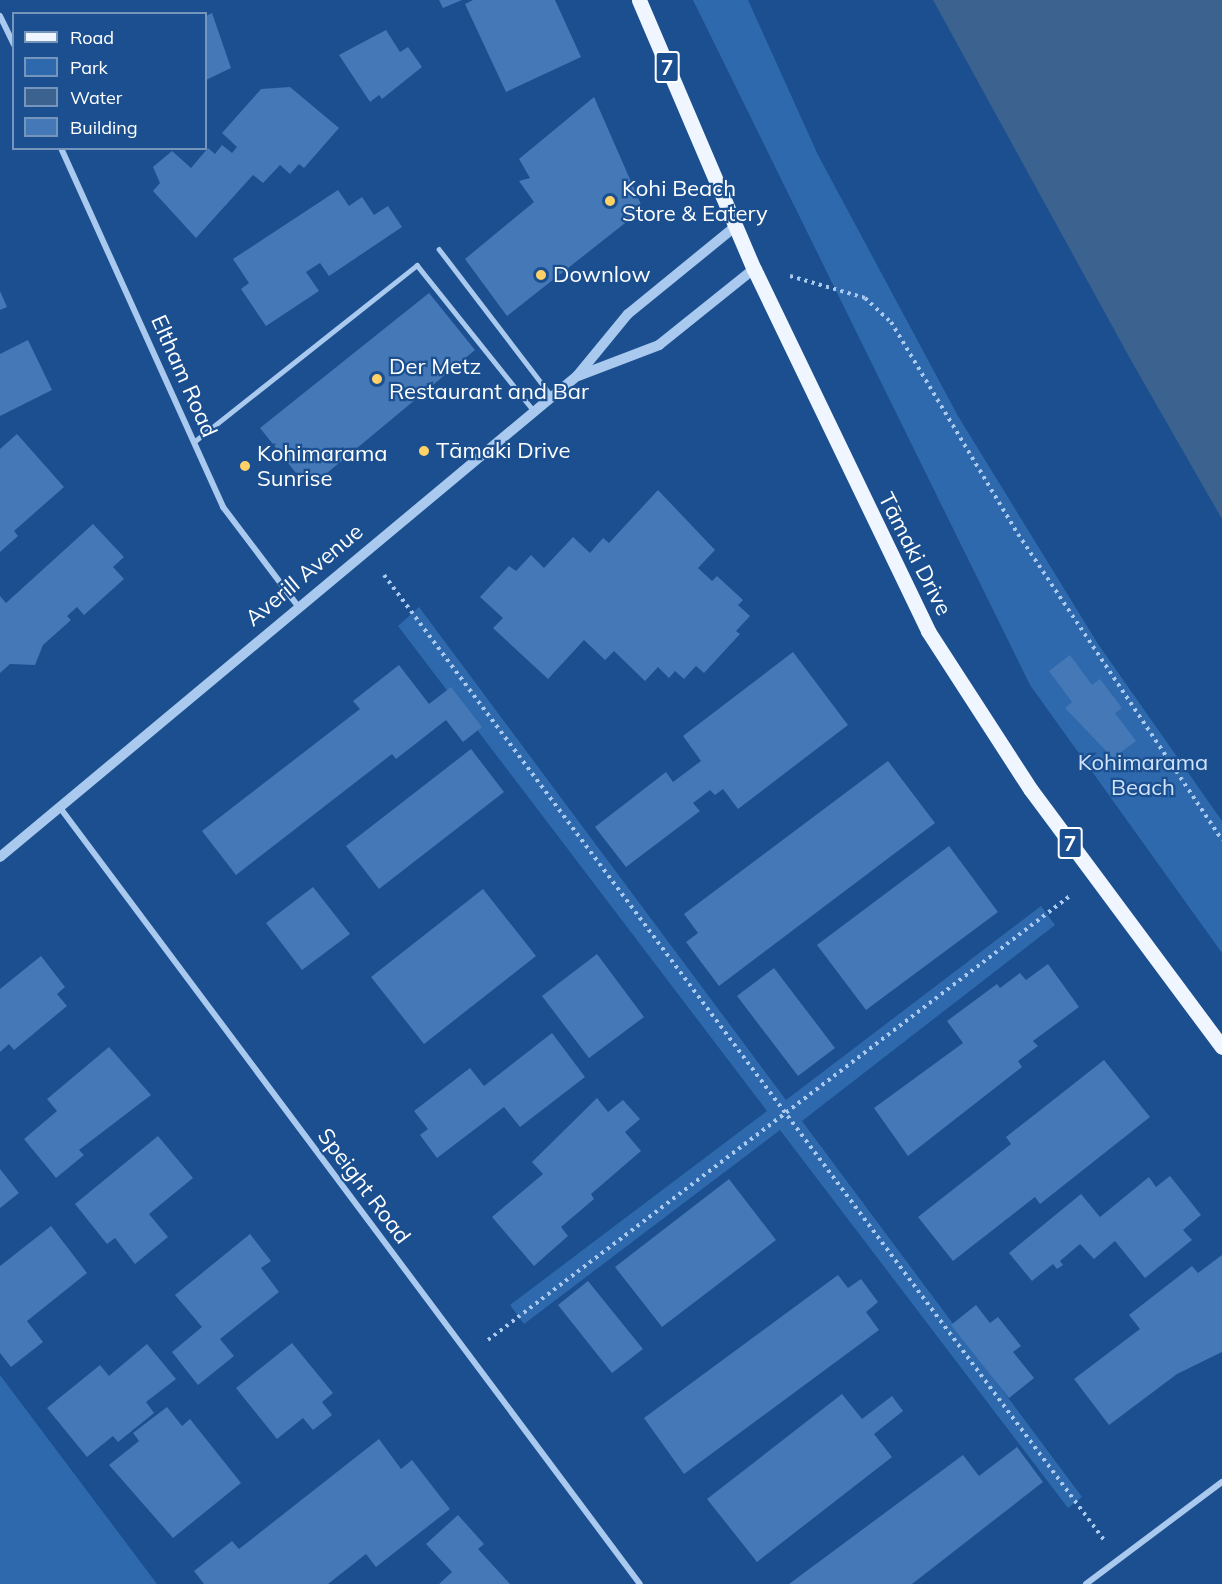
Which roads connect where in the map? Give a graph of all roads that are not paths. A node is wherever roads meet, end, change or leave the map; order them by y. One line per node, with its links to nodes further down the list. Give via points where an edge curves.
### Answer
1 (639, 0): 5 (main road, Tāmaki Drive / 7)
2 (0, 16): 3 (street)
3 (12, 41)
4 (62, 150): 11 (street, Eltham Road)
5 (736, 226): 7 (main road, Tāmaki Drive / 7); 8 (street, Averill Avenue, via 628,314)
6 (439, 249): 9 (lane)
7 (754, 269): 8 (street, Averill Avenue, via 659,345); 15 (main road, Tāmaki Drive / 7, via 928,631 1031,790)
8 (577, 376): 9 (street, Averill Avenue)
9 (552, 397): 10 (street, Averill Avenue)
10 (535, 412): 11 (lane, via 417,265); 12 (street, Averill Avenue)
11 (195, 441): 12 (street, Eltham Road, via 228,516)
12 (297, 605): 13 (street, Averill Avenue)
13 (60, 809): 14 (street, Averill Avenue); 17 (street, Speight Road)
14 (0, 857)
15 (1222, 1047)
16 (1222, 1482): 18 (street)
17 (640, 1584)
18 (1086, 1584)

